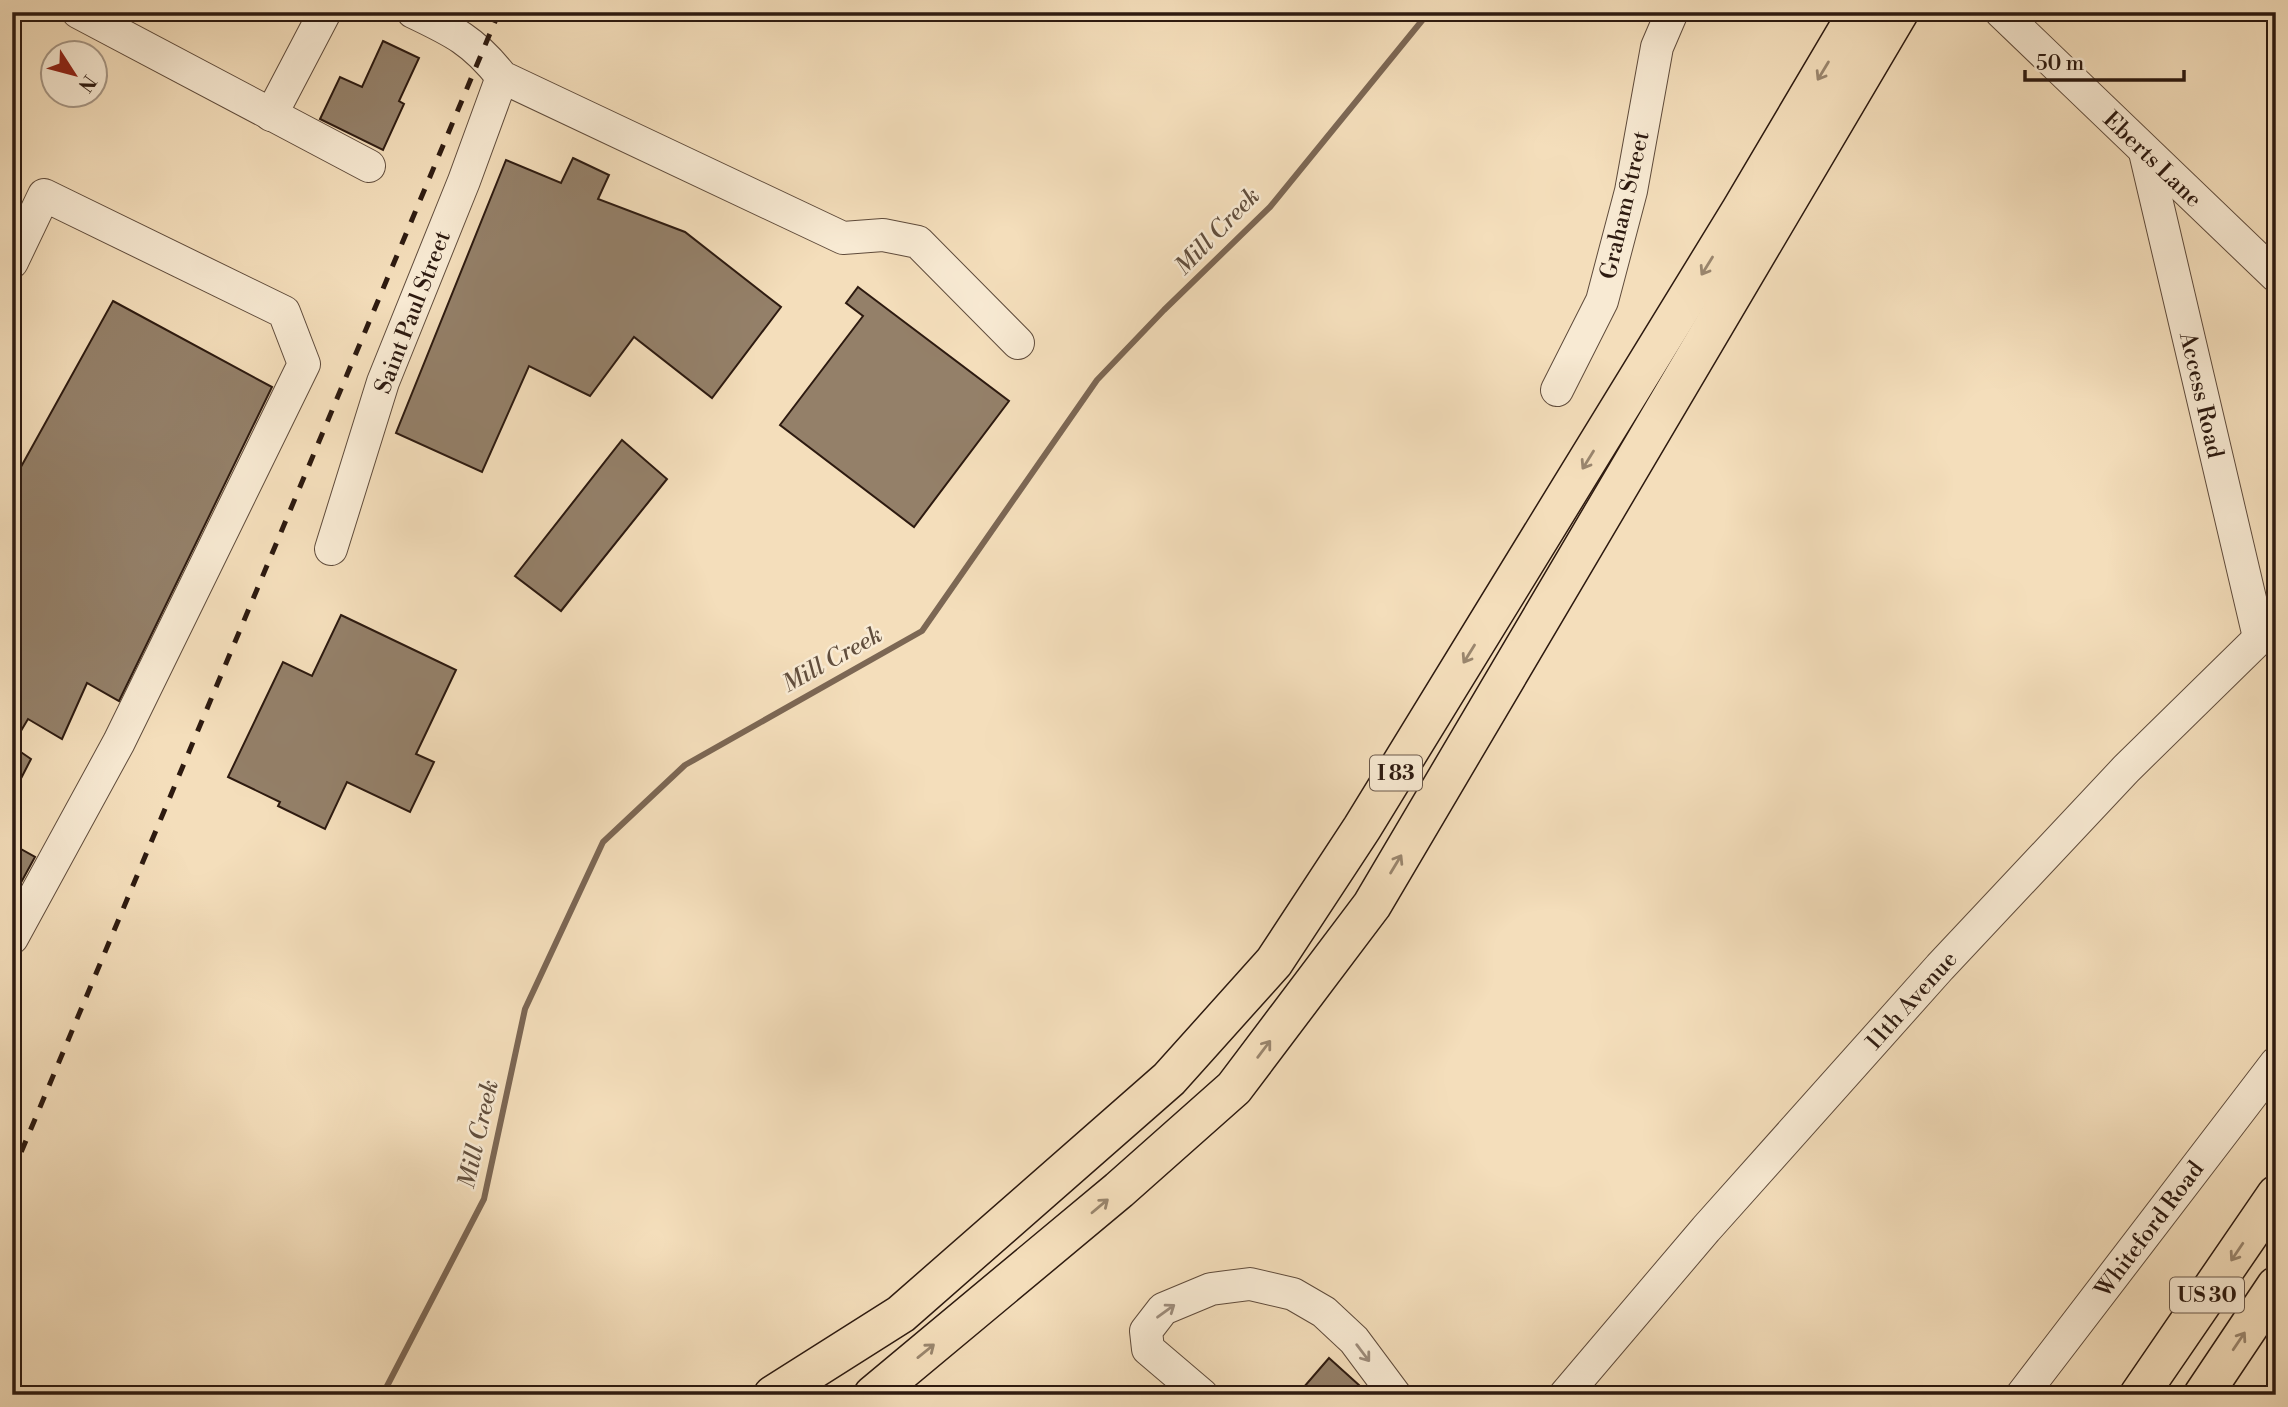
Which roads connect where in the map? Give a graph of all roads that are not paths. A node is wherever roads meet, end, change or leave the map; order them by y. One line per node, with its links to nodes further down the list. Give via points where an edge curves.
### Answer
1 (78, 12): 9 (street)
2 (325, 12): 9 (street)
3 (412, 12): 8 (street, via 483,52)
4 (1672, 12): 15 (street, Graham Street, via 1657,47 1630,191 1602,301)
5 (1858, 12): 22 (highway, I 83, one-way to 22, via 1377,804 1274,962 1169,1079 901,1314)
6 (1899, 12): 23 (highway, I 83, one-way to 6, via 1234,1088 1372,905)
7 (2001, 12): 10 (street, Eberts Lane)
8 (502, 77): 14 (street, via 843,238 883,235 918,242); 16 (street, Saint Paul Street, via 383,382)
9 (271, 115): 11 (street)
10 (2145, 152): 13 (street, Eberts Lane); 17 (street, Access Road)
11 (369, 166)
12 (12, 262): 18 (street, via 44,195 284,312 304,364 119,742)
13 (2276, 276)
14 (1018, 343)
15 (1557, 390)
16 (331, 549)
17 (2267, 630): 26 (street, 11th Avenue, via 2126,769 1940,967)
18 (12, 938)
19 (2276, 1063): 27 (street, Whiteford Road)
20 (2276, 1195): 28 (highway, US 30, one-way to 28)
21 (2276, 1286): 29 (highway, US 30, one-way to 21)
22 (773, 1395)
23 (873, 1395)
24 (1202, 1395): 25 (street, one-way to 25, via 1148,1349 1146,1331 1163,1309 1211,1289 1250,1284 1293,1294 1324,1312 1354,1340)
25 (1395, 1395)
26 (1565, 1395)
27 (2022, 1395)
28 (2139, 1395)
29 (2203, 1395)

